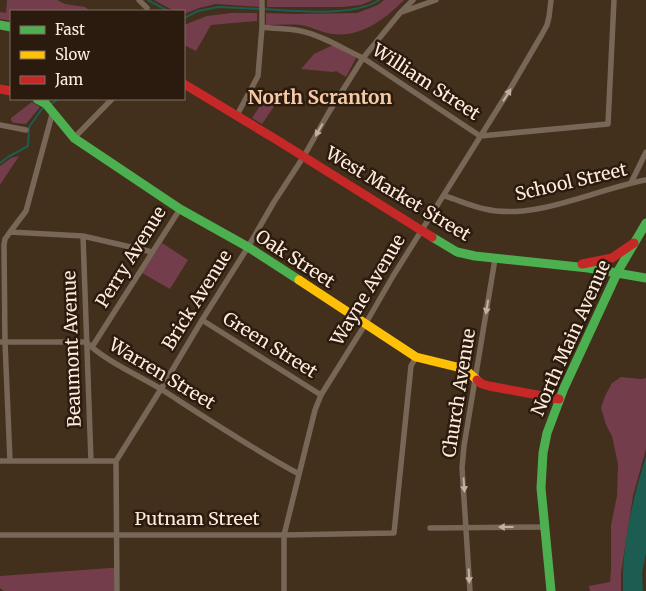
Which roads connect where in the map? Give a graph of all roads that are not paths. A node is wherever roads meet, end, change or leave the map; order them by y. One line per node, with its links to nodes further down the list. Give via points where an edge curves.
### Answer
1 (139, 0): 7 (street)
2 (262, 0): 9 (street)
3 (413, 0): 8 (street, Brick Avenue)
4 (436, 0): 8 (street)
5 (551, 0): 18 (street, Wayne Avenue, one-way to 5, via 547,25)
6 (614, 0): 18 (street, William Street, via 608,124)
7 (147, 8)
8 (400, 13): 10 (street, Brick Avenue)
9 (262, 28): 10 (street, William Street, via 301,31); 15 (street, via 258,76)
10 (363, 58): 18 (street, William Street); 21 (street, Brick Avenue, one-way to 21)
11 (185, 85): 15 (main road, West Market Street)
12 (39, 100): 14 (main road, Oak Street)
13 (111, 100): 19 (street)
14 (53, 112): 19 (main road, Oak Street); 28 (street, via 26,211)
15 (237, 115): 21 (main road, West Market Street)
16 (0, 124): 17 (street)
17 (26, 130)
18 (480, 136): 24 (street, Wayne Avenue)
19 (74, 138): 25 (main road, Oak Street)
20 (646, 152): 23 (street)
21 (304, 156): 27 (main road, West Market Street); 31 (street, Brick Avenue)
22 (646, 180): 23 (street, School Street)
23 (631, 182): 24 (street, School Street, via 552,206 514,212 485,210)
24 (445, 196): 27 (street, Wayne Avenue)
25 (180, 209): 31 (main road, Oak Street); 32 (street, Perry Avenue)
26 (646, 223): 30 (main road, North Main Avenue)
27 (422, 231): 33 (main road, West Market Street, via 457,252); 38 (street, Wayne Avenue)
28 (10, 232): 29 (street); 39 (street, via 4,245)
29 (83, 236): 32 (street); 40 (street, Beaumont Avenue)
30 (634, 243): 34 (main road, via 612,258); 35 (main road, North Main Avenue)
31 (248, 247): 37 (street, Brick Avenue); 38 (main road, Oak Street)
32 (152, 252): 41 (street, Perry Avenue)
33 (495, 259): 34 (main road, West Market Street); 43 (street, Church Avenue, one-way to 43)
34 (573, 266): 35 (main road, West Market Street)
35 (618, 271): 36 (main road, West Market Street); 46 (main road, North Main Avenue)
36 (646, 278)
37 (202, 320): 44 (street, Brick Avenue); 45 (street, Green Street)
38 (366, 323): 42 (main road, Oak Street); 45 (street, Wayne Avenue)
39 (3, 342): 40 (street, Warren Street); 48 (street)
40 (86, 342): 41 (street, Warren Street); 49 (street, Beaumont Avenue)
41 (92, 347): 44 (street, Warren Street)
42 (416, 357): 43 (main road, Oak Street, via 457,367); 57 (street, Putnam Street, via 411,366 394,533)
43 (476, 378): 46 (main road, Oak Street, via 489,386); 52 (street, Church Avenue, one-way to 52, via 462,468)
44 (161, 389): 50 (street, Brick Avenue); 51 (street, Warren Street)
45 (321, 396): 51 (street, Wayne Avenue)
46 (559, 400): 53 (main road, North Main Avenue, via 543,453 541,488)
47 (0, 461): 48 (street)
48 (10, 461): 49 (street)
49 (91, 461): 50 (street)
50 (116, 461): 55 (street)
51 (299, 474): 57 (street, Wayne Avenue)
52 (467, 527): 53 (street, one-way to 52); 54 (street); 60 (street, Church Avenue, one-way to 60)
53 (545, 527): 61 (main road, North Main Avenue)
54 (430, 528)
55 (116, 534): 56 (street, Putnam Street); 57 (street, Putnam Street); 58 (street)
56 (0, 535)
57 (284, 535): 59 (street, Wayne Avenue)
58 (117, 591)
59 (284, 591)
60 (470, 591)
61 (551, 591)

